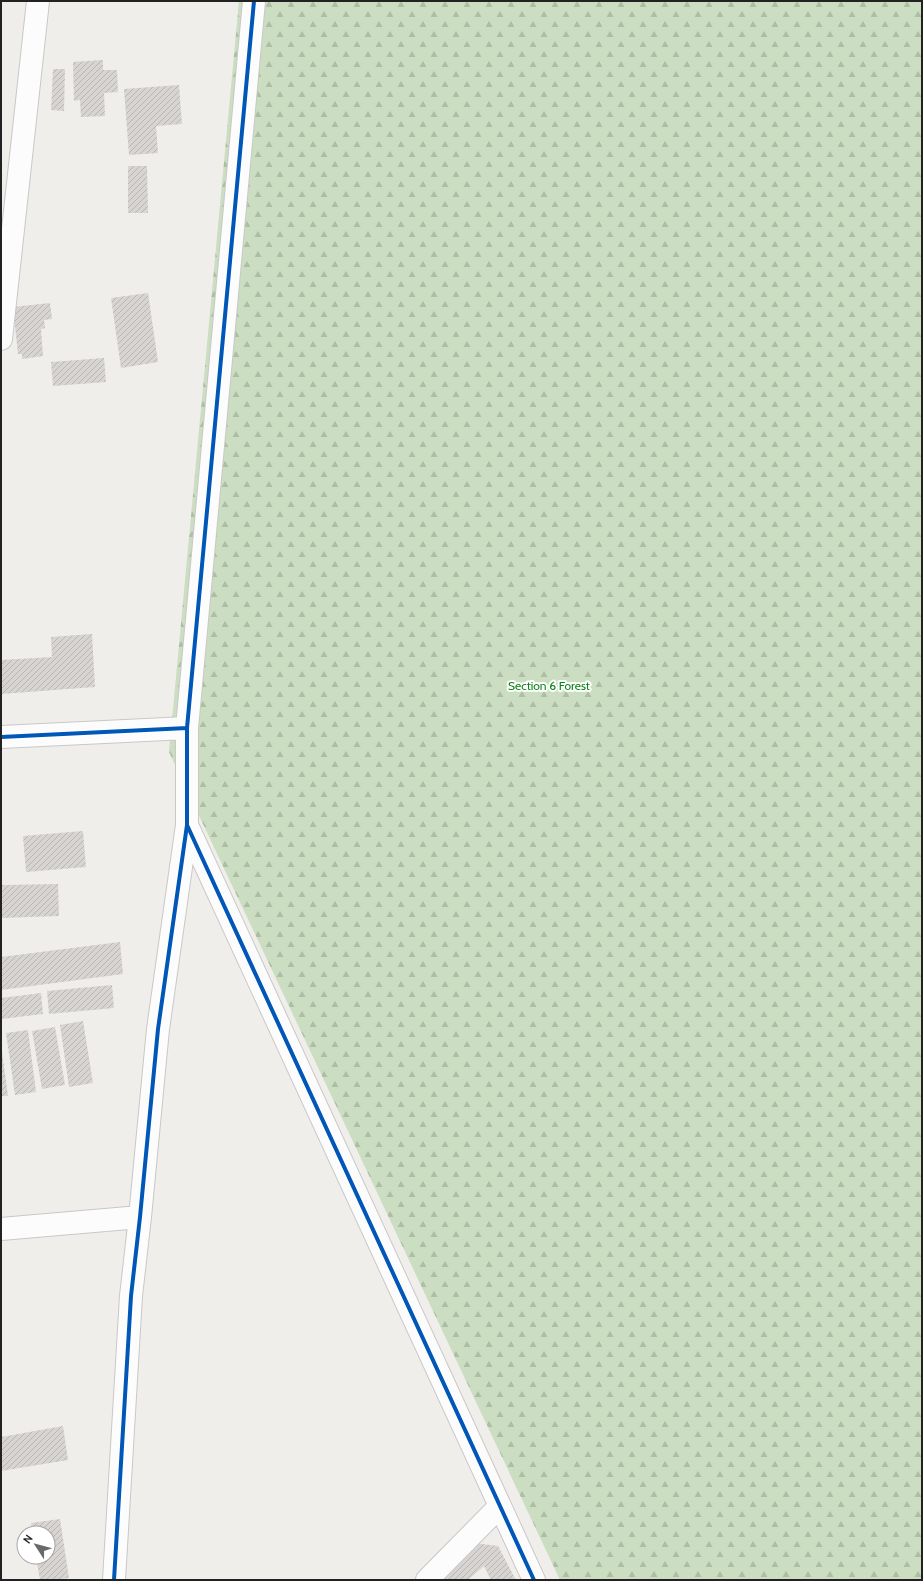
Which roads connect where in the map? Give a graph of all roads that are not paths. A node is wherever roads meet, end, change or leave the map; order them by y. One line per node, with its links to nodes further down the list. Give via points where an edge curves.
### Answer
1 (38, 1): 3 (street)
2 (254, 1): 4 (street)
3 (1, 339)
4 (187, 728): 5 (street); 6 (street)
5 (1, 737)
6 (187, 825): 7 (street, via 158,1029); 9 (street)
7 (140, 1217): 8 (street); 10 (street, via 131,1296)
8 (1, 1229)
9 (500, 1506): 11 (street); 12 (street)
10 (114, 1580)
11 (427, 1580)
12 (534, 1580)

